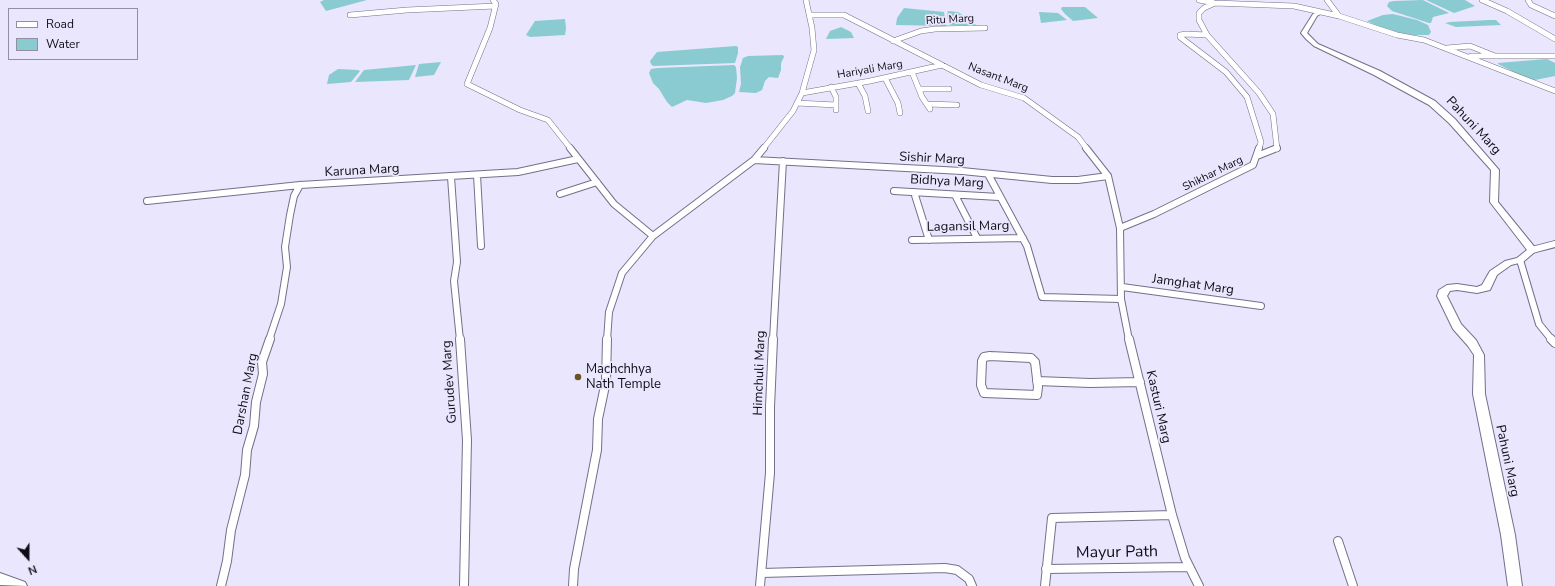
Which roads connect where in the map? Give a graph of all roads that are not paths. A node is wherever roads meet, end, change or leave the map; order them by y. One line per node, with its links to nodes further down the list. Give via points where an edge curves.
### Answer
1 (493, 0): 8 (street)
2 (806, 0): 10 (street)
3 (1199, 0): 7 (street)
4 (1327, 0): 12 (street)
5 (1482, 0): 16 (street, via 1507,11)
6 (1528, 0): 13 (street, via 1531,5)
7 (1215, 1): 9 (street, via 1294,6); 15 (street, via 1199,13 1199,20)
8 (495, 6): 11 (street); 36 (street, via 490,28 467,84 520,110 548,120)
9 (1321, 12): 12 (street); 59 (street, Pahuni Marg, via 1315,15 1304,33 1308,38 1316,45 1377,72 1432,103 1452,121 1495,170 1494,202)
10 (810, 14): 17 (street, Nasant Marg, via 844,15); 30 (street, via 814,50)
11 (350, 15)
12 (1339, 16): 18 (street)
13 (1555, 16)
14 (985, 28): 17 (street, Ritu Marg, via 935,29)
15 (1207, 35): 35 (street, via 1259,92 1273,114 1277,149); 35 (street, Shikhar Marg, via 1180,35 1182,40 1226,72 1247,97 1261,142)
16 (1555, 39)
17 (893, 41): 22 (street, Nasant Marg)
18 (1447, 48): 19 (street); 21 (street, via 1470,46)
19 (1467, 56): 21 (street); 29 (street)
20 (1555, 56): 21 (street)
21 (1501, 57)
22 (942, 65): 23 (street, Hariyali Marg); 41 (street, Nasant Marg, via 981,85 1024,98 1078,137)
23 (912, 72): 24 (street, Hariyali Marg); 27 (street)
24 (885, 78): 25 (street, Hariyali Marg); 34 (street, via 898,103)
25 (858, 83): 26 (street, Hariyali Marg); 33 (street, via 865,96)
26 (831, 87): 30 (street, Hariyali Marg); 31 (street, via 836,97 836,108)
27 (919, 89): 28 (street); 32 (street, via 929,107)
28 (948, 89)
29 (1555, 91)
30 (802, 93): 31 (street)
31 (797, 102): 37 (street, via 781,128)
32 (957, 105)
33 (868, 111)
34 (900, 113)
35 (1256, 156): 51 (street, Shikhar Marg, via 1253,166)
36 (578, 159): 40 (street, Karuna Marg, via 538,169); 43 (street)
37 (754, 160): 38 (street, Sishir Marg); 52 (street)
38 (783, 161): 39 (street, Sishir Marg); 71 (street, Himchuli Marg, via 776,253 770,473)
39 (988, 174): 41 (street, Sishir Marg, via 1052,180); 49 (street)
40 (476, 175): 42 (street, Karuna Marg); 58 (street)
41 (1108, 176): 51 (street, Nasant Marg)
42 (451, 177): 44 (street, Karuna Marg); 76 (street, Gurudev Marg, via 457,262 454,281 467,440)
43 (597, 182): 47 (street); 52 (street, via 614,204)
44 (300, 185): 50 (street, Karuna Marg); 75 (street, Darshan Marg, via 294,196 290,215 285,248 287,267 281,304 262,362 263,374 256,402 254,426 247,450 245,475 231,530)
45 (894, 191): 46 (street, Bidhya Marg)
46 (914, 192): 48 (street, Bidhya Marg); 56 (street)
47 (560, 194)
48 (955, 195): 49 (street, Bidhya Marg); 53 (street)
49 (999, 197): 54 (street)
50 (147, 201)
51 (1120, 228): 61 (street, Kasturi Marg)
52 (653, 236): 77 (street, via 622,273 609,312 606,381 598,419 597,450)
53 (977, 238): 54 (street, Lagansil Marg); 56 (street, Lagansil Marg)
54 (1024, 238): 62 (street, via 1042,297)
55 (912, 240): 56 (street, Lagansil Marg)
56 (929, 240)
57 (1555, 244): 59 (street)
58 (480, 246)
59 (1532, 250): 60 (street, Pahuni Marg)
60 (1520, 260): 64 (street, via 1539,324); 82 (street, Pahuni Marg, via 1508,263 1493,273 1486,288 1447,288 1442,296 1457,326 1479,355 1479,394 1508,535)
61 (1122, 287): 62 (street, Kasturi Marg); 63 (street, Jamghat Marg)
62 (1121, 299): 66 (street, Kasturi Marg)
63 (1261, 306)
64 (1555, 343)
65 (1037, 382): 65 (street, via 1035,362 1031,358 990,356 984,357 982,361 981,385 986,394 1034,396 1038,393); 66 (street)
66 (1140, 382): 67 (street, Kasturi Marg)
67 (1172, 515): 69 (street, Kasturi Marg); 70 (street, via 1052,518)
68 (1338, 541): 81 (street)
69 (1188, 567): 70 (street, Mayur Path); 80 (street, Kasturi Marg)
70 (1046, 569): 79 (street)
71 (762, 573): 73 (street, via 945,568 957,570); 78 (street, Himchuli Marg)
72 (0, 579): 74 (street)
73 (970, 582)
74 (18, 586)
75 (221, 586)
76 (464, 586)
77 (573, 586)
78 (760, 586)
79 (1045, 586)
80 (1199, 586)
81 (1353, 586)
82 (1515, 586)

